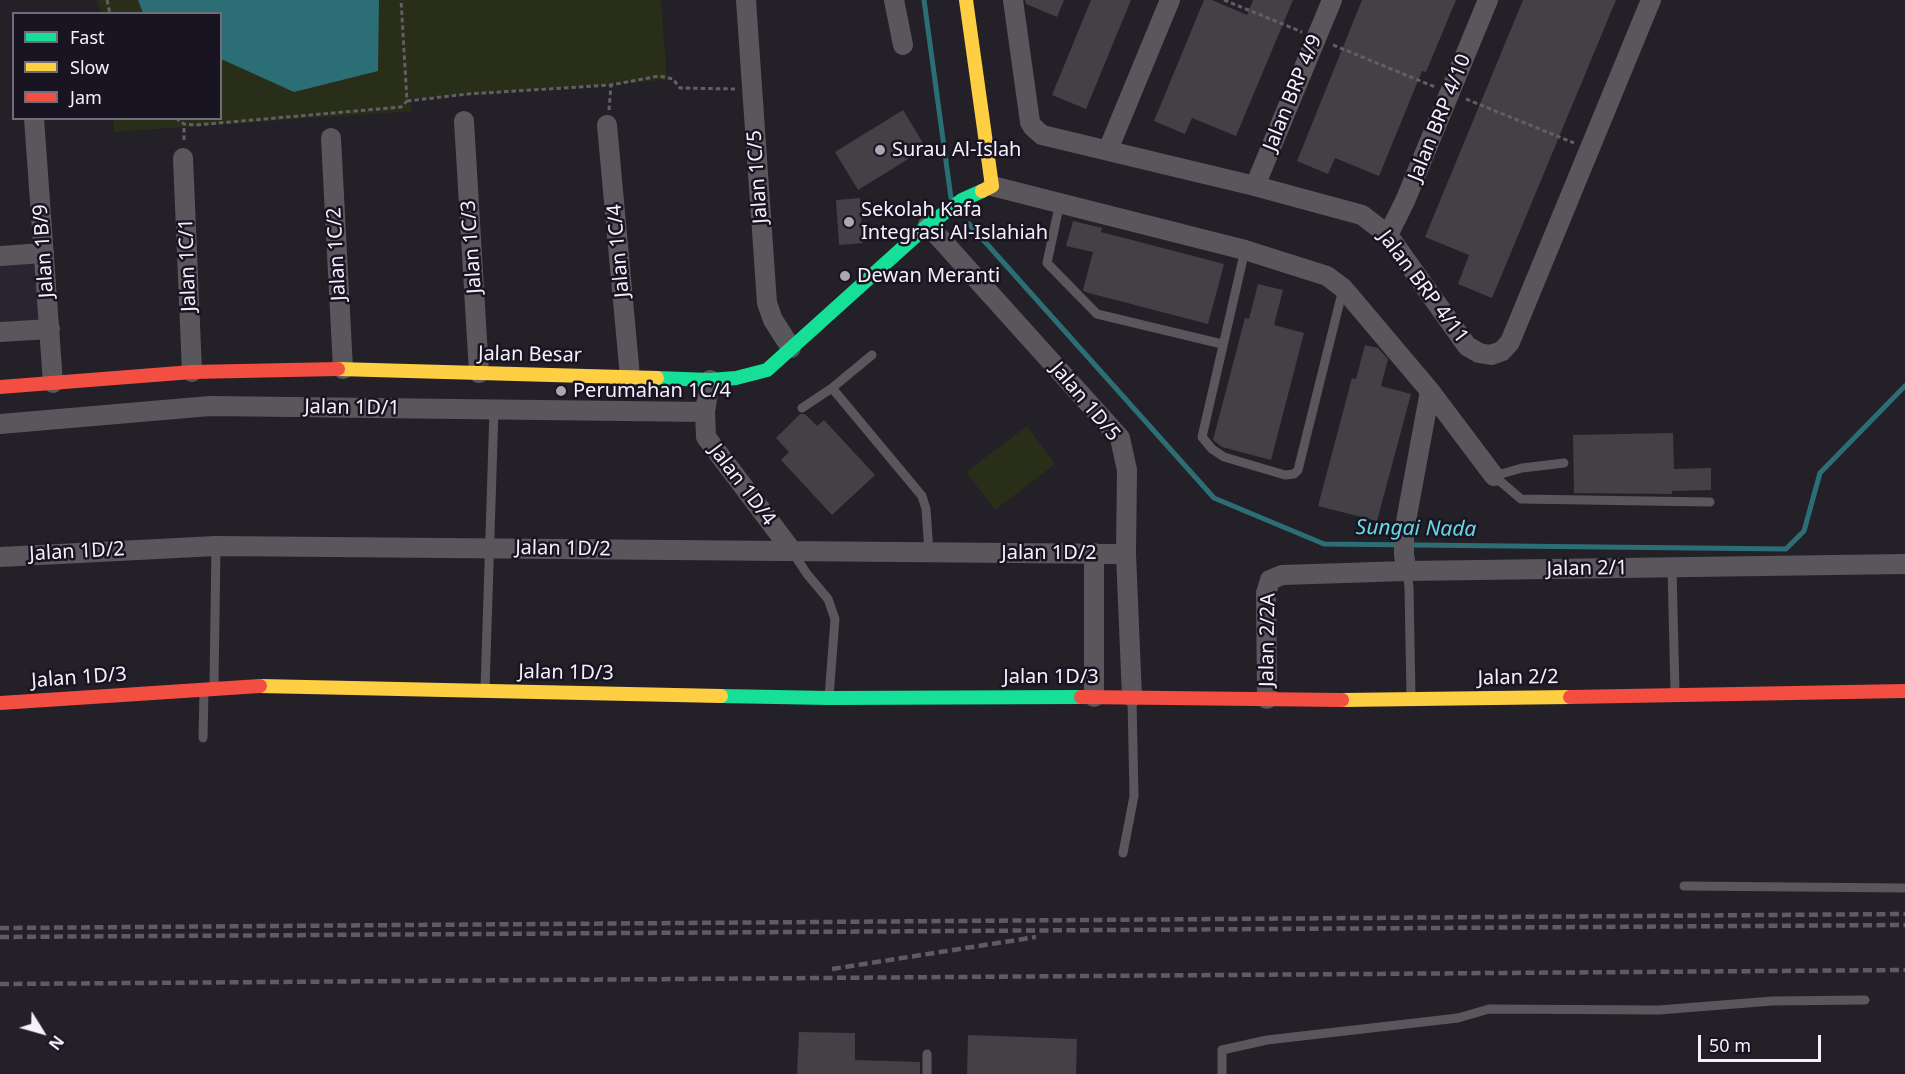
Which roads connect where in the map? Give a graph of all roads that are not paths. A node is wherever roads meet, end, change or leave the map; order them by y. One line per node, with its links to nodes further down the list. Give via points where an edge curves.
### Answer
1 (746, 0): 28 (street, Jalan 1C/5, via 767,303)
2 (894, 0): 9 (street)
3 (966, 0): 16 (street)
4 (1013, 0): 14 (street, Jalan BRP 4/11, via 1033,127 1042,135)
5 (1170, 0): 14 (street)
6 (1332, 0): 17 (street, Jalan BRP 4/9)
7 (1488, 0): 20 (street, Jalan BRP 4/10)
8 (1652, 0): 20 (street, Jalan BRP 4/11, via 1510,342 1502,351 1491,355 1467,346)
9 (903, 45)
10 (34, 120): 22 (street, Jalan 1B/9)
11 (464, 121): 32 (street, Jalan 1C/3)
12 (607, 125): 33 (street, Jalan 1C/4)
13 (331, 138): 30 (street, Jalan 1C/2)
14 (1108, 150): 17 (street, Jalan BRP 4/11)
15 (183, 158): 31 (street, Jalan 1C/1)
16 (992, 186): 18 (street); 19 (street, Jalan Besar, via 962,200)
17 (1255, 186): 20 (street, Jalan BRP 4/11, via 1362,215)
18 (1060, 202): 21 (street); 27 (lane, via 1047,263 1097,314)
19 (928, 225): 28 (street, Jalan Besar); 51 (street, Jalan 1D/5, via 1120,438 1127,470)
20 (1388, 235)
21 (1245, 250): 24 (street, via 1327,276); 27 (lane)
22 (44, 253): 23 (street); 25 (street, Jalan 1B/9)
23 (0, 256)
24 (1343, 288): 27 (lane, via 1294,474 1285,475 1224,457 1202,437); 38 (street)
25 (50, 328): 26 (street); 35 (street, Jalan 1B/9)
26 (0, 332)
27 (1222, 344)
28 (791, 348): 34 (street, Jalan Besar, via 767,370)
29 (872, 355): 37 (lane)
30 (343, 369): 31 (street, Jalan Besar); 32 (street, Jalan Besar)
31 (192, 372): 35 (street, Jalan Besar)
32 (479, 373): 33 (street, Jalan Besar)
33 (630, 376): 34 (street, Jalan Besar)
34 (710, 380): 41 (street, Jalan 1D/4)
35 (53, 383): 36 (street, Jalan Besar)
36 (0, 387)
37 (832, 388): 39 (lane); 49 (lane, via 922,496)
38 (1430, 391): 44 (street); 53 (street, via 1404,532)
39 (802, 408)
40 (494, 410): 41 (street, Jalan 1D/1); 42 (street, Jalan 1D/1, via 210,406); 47 (lane)
41 (705, 412): 48 (street, Jalan 1D/4, via 706,437)
42 (0, 424)
43 (1564, 463): 44 (lane)
44 (1494, 476): 45 (lane, via 1521,499)
45 (1710, 502)
46 (216, 546): 47 (street, Jalan 1D/2); 52 (street, Jalan 1D/2); 57 (lane)
47 (489, 548): 48 (street, Jalan 1D/2); 58 (lane)
48 (792, 551): 49 (street, Jalan 1D/2); 63 (lane, via 828,599 835,619)
49 (929, 552): 50 (street, Jalan 1D/2)
50 (1094, 553): 51 (street, Jalan 1D/2); 61 (street)
51 (1126, 554): 62 (street, Jalan 1D/5)
52 (0, 557)
53 (1405, 563): 55 (street, Jalan 2/1); 56 (street, Jalan 2/1, via 1281,575); 65 (lane)
54 (1905, 564): 55 (street, Jalan 2/1)
55 (1672, 568): 60 (lane)
56 (1270, 580): 64 (street, Jalan 2/2A, via 1266,593)
57 (209, 688): 58 (street, Jalan 1D/3); 66 (street, Jalan 1D/3); 67 (lane)
58 (484, 690): 63 (street, Jalan 1D/3)
59 (1905, 690): 60 (street, Jalan 2/2)
60 (1675, 695): 65 (street, Jalan 2/2)
61 (1095, 696): 62 (street, Jalan 1D/3); 63 (street, Jalan 1D/3)
62 (1132, 697): 64 (street, Jalan 2/2); 68 (lane, via 1134,796)
63 (829, 698)
64 (1267, 699): 65 (street, Jalan 2/2)
65 (1411, 699)
66 (0, 703)
67 (203, 738)
68 (1123, 853)
69 (1683, 886): 70 (lane)
70 (1905, 888)
71 (1865, 1000): 74 (lane, via 1772,1001 1659,1010 1489,1009 1458,1018 1267,1040 1222,1050)
72 (927, 1054): 73 (lane)
73 (927, 1074)
74 (1222, 1074)

